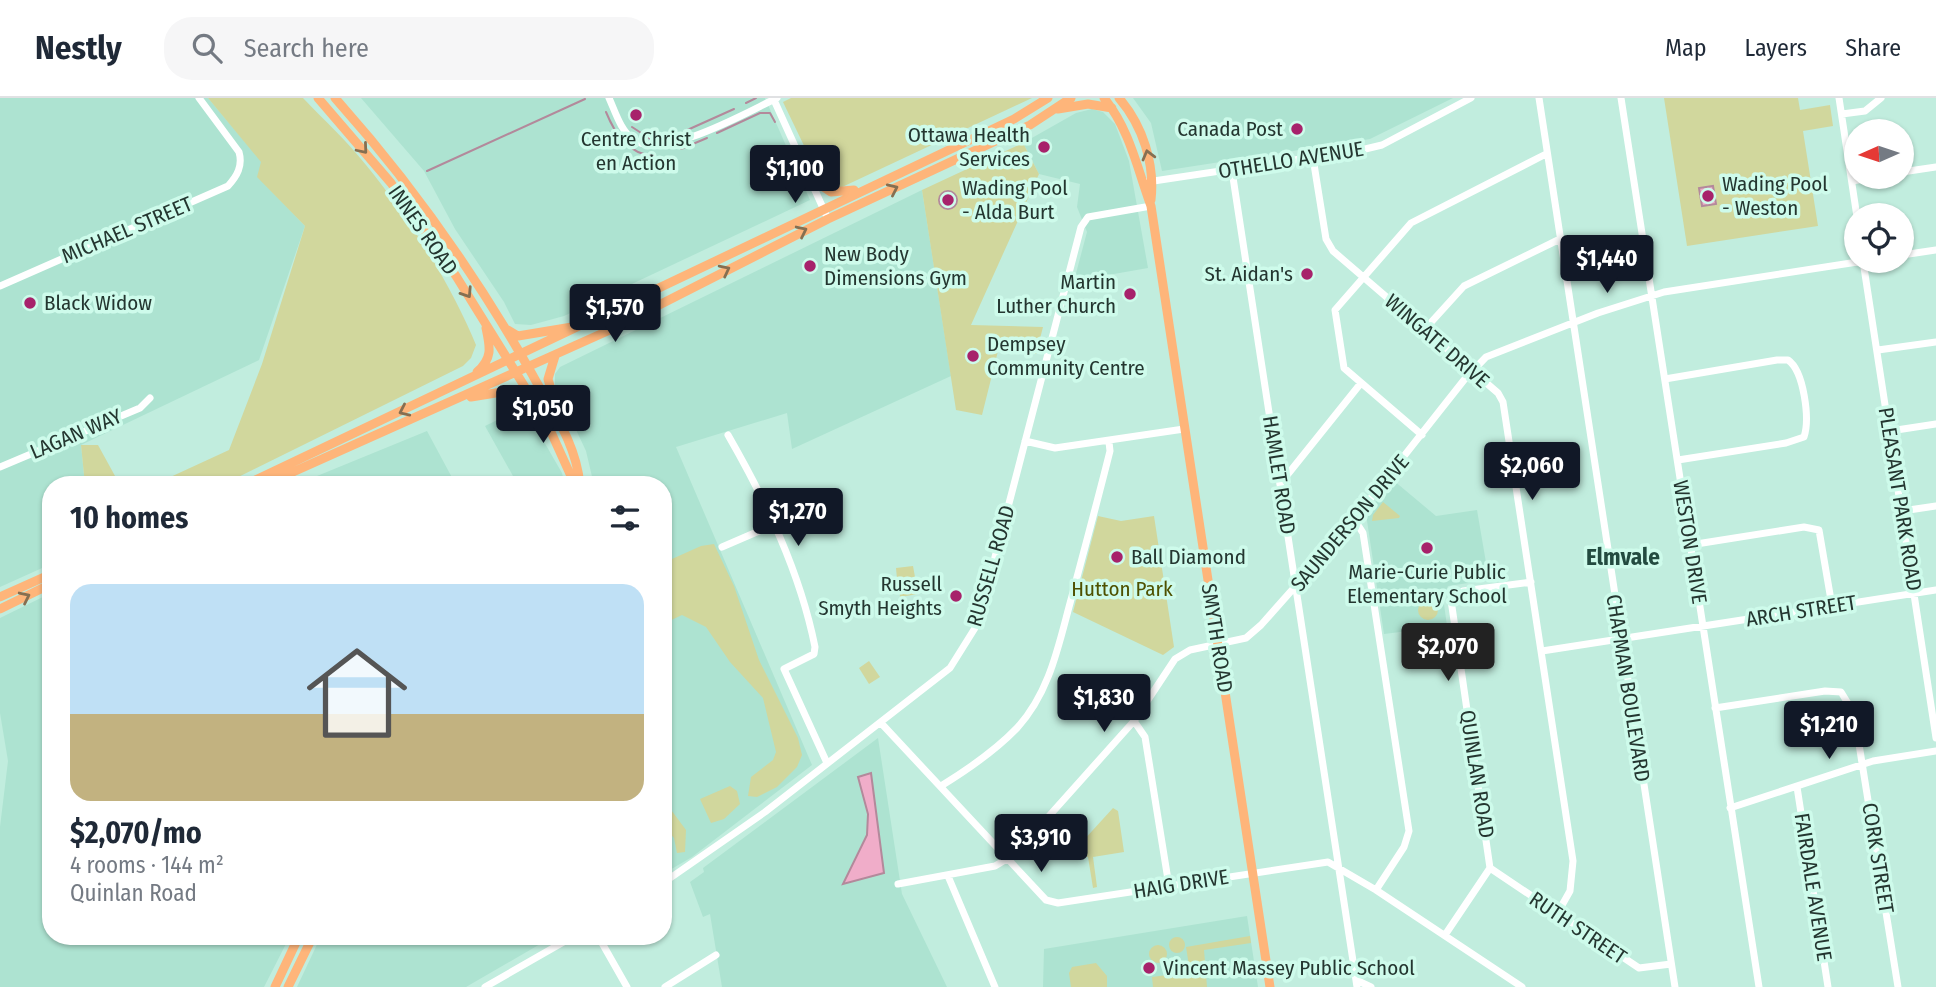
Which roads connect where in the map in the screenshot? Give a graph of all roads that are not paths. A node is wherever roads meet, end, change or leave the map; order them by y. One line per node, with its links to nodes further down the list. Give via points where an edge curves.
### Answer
1 (199, 98): 37 (street, MICHAEL STREET, via 236,145 242,161 228,186)
2 (318, 98): 39 (main road, INNES ROAD, one-way to 39, via 391,183)
3 (335, 98): 42 (main road, INNES ROAD, via 421,202)
4 (609, 98): 13 (street, via 634,140 660,146 682,141)
5 (1048, 98): 27 (main road, via 1014,119)
6 (1071, 98): 16 (main road)
7 (1104, 98): 15 (main road, SMYTH ROAD)
8 (1471, 98): 20 (street, OTHELLO AVENUE, via 1382,145)
9 (1539, 98): 19 (street, CHAPMAN BOULEVARD)
10 (1621, 98): 38 (street, WESTON DRIVE)
11 (1839, 98): 17 (street)
12 (1881, 98): 17 (street, via 1864,111)
13 (775, 99): 24 (street)
14 (1121, 99): 25 (main road, SMYTH ROAD, one-way to 14, via 1144,144)
15 (1112, 108): 16 (main road, via 1088,104); 26 (main road, SMYTH ROAD, via 1131,144)
16 (1056, 110): 30 (main road, one-way to 16)
17 (1842, 114): 18 (street)
18 (1844, 127)
19 (1546, 154): 31 (street, CHAPMAN BOULEVARD); 36 (street, via 1411,223)
20 (1313, 158): 22 (street, OTHELLO AVENUE); 36 (street, WINGATE DRIVE, via 1326,239)
21 (1936, 167): 23 (street)
22 (1232, 170): 25 (street, OTHELLO AVENUE); 72 (street, HAMLET ROAD)
23 (1914, 170)
24 (810, 178): 27 (main road, via 833,192); 29 (street)
25 (1153, 181): 26 (street, OTHELLO AVENUE); 28 (main road, SMYTH ROAD)
26 (1142, 182): 28 (main road, SMYTH ROAD)
27 (876, 184): 29 (main road)
28 (1150, 206): 60 (main road, SMYTH ROAD); 64 (street, RUSSELL ROAD, via 1088,217 1081,227)
29 (823, 208): 30 (street); 40 (main road)
30 (828, 219): 47 (main road, one-way to 30)
31 (1560, 239): 41 (street, CHAPMAN BOULEVARD); 43 (street, via 1464,286)
32 (1936, 250): 33 (street)
33 (1914, 253)
34 (1844, 264): 38 (street, SAUNDERSON DRIVE)
35 (1865, 273): 45 (street, PLEASANT PARK ROAD)
36 (1362, 276): 43 (street, WINGATE DRIVE); 54 (street, via 1339,303 1334,318 1344,368)
37 (0, 286)
38 (1650, 296): 41 (street, SAUNDERSON DRIVE); 52 (street, WESTON DRIVE)
39 (484, 320): 48 (main road, INNES ROAD); 53 (main road, via 490,356)
40 (587, 323): 42 (main road, via 523,335); 46 (main road)
41 (1575, 323): 51 (street, SAUNDERSON DRIVE, via 1486,357); 89 (street, CHAPMAN BOULEVARD)
42 (506, 329): 46 (main road, INNES ROAD)
43 (1425, 329): 51 (street, WINGATE DRIVE)
44 (1936, 342): 45 (street)
45 (1878, 350): 61 (street, PLEASANT PARK ROAD)
46 (520, 355): 48 (main road); 49 (main road, INNES ROAD)
47 (555, 356): 49 (main road); 59 (main road, via 548,379)
48 (508, 360): 50 (main road, INNES ROAD); 53 (main road)
49 (528, 367): 50 (main road); 59 (main road, INNES ROAD)
50 (515, 372): 55 (main road, INNES ROAD); 57 (main road)
51 (1472, 372): 63 (street, SAUNDERSON DRIVE); 80 (street, WINGATE DRIVE, via 1503,402)
52 (1665, 379): 66 (street, WESTON DRIVE); 66 (street, via 1788,360 1798,373 1804,437)
53 (465, 382): 68 (main road, one-way to 68)
54 (1361, 383): 63 (street); 72 (street)
55 (530, 395): 57 (main road, via 501,391); 70 (main road, INNES ROAD)
56 (150, 398): 67 (street, LAGAN WAY, via 140,408)
57 (446, 404): 68 (main road)
58 (1936, 424): 61 (street)
59 (562, 425): 71 (main road, via 578,463)
60 (1184, 429): 65 (street); 90 (main road, SMYTH ROAD)
61 (1890, 431): 74 (street, PLEASANT PARK ROAD)
62 (728, 435): 76 (street)
63 (1422, 435): 75 (street, SAUNDERSON DRIVE)
64 (1025, 441): 65 (street, via 1055,448); 96 (street, RUSSELL ROAD, via 975,628 950,668)
65 (1109, 442): 101 (street, via 1092,522 1044,689 1018,727)
66 (1678, 460): 77 (street, WESTON DRIVE)
67 (0, 467)
68 (277, 475): 69 (main road)
69 (274, 476)
70 (573, 476)
71 (577, 476)
72 (1280, 484): 82 (street, HAMLET ROAD)
73 (1936, 506): 74 (street)
74 (1902, 512): 84 (street, PLEASANT PARK ROAD)
75 (1354, 519): 82 (street, SAUNDERSON DRIVE); 112 (street, via 1363,533 1409,831)
76 (773, 525): 78 (street); 99 (street, via 802,591 815,647 814,654 785,669)
77 (1690, 545): 86 (street, via 1804,527 1819,530); 88 (street, WESTON DRIVE)
78 (722, 547)
79 (42, 578): 85 (main road)
80 (1531, 582): 91 (street, WINGATE DRIVE); 106 (street, QUINLAN ROAD, via 1463,591 1451,600)
81 (42, 588): 87 (main road, one-way to 81)
82 (1296, 589): 90 (street, SAUNDERSON DRIVE, via 1246,638); 105 (street, HAMLET ROAD)
83 (1936, 590): 84 (street, ARCH STREET)
84 (1914, 593): 86 (street, ARCH STREET); 93 (street, PLEASANT PARK ROAD)
85 (0, 597)
86 (1832, 606): 88 (street, ARCH STREET)
87 (0, 609)
88 (1703, 626): 89 (street, ARCH STREET); 94 (street, WESTON DRIVE)
89 (1620, 638): 91 (street, ARCH STREET); 120 (street, CHAPMAN BOULEVARD)
90 (1219, 645): 95 (street, SAUNDERSON DRIVE, via 1190,650 1175,659); 107 (main road, SMYTH ROAD)
91 (1542, 651): 113 (street, WINGATE DRIVE, via 1573,861 1570,891)
92 (1936, 673): 93 (street)
93 (1927, 674): 97 (street, PLEASANT PARK ROAD)
94 (1715, 708): 100 (street, CORK STREET, via 1841,692 1849,705); 103 (street, WESTON DRIVE)
95 (1134, 721): 104 (street, SAUNDERSON DRIVE); 111 (street, via 1145,737)
96 (881, 723): 99 (street, RUSSELL ROAD); 101 (street, HAIG DRIVE)
97 (1936, 738)
98 (1936, 751): 100 (street)
99 (827, 763): 108 (street, RUSSELL ROAD)
100 (1863, 764): 102 (street); 135 (street, CORK STREET)
101 (941, 786): 104 (street, HAIG DRIVE)
102 (1797, 787): 103 (street); 134 (street, FAIRDALE AVENUE)
103 (1730, 808): 133 (street, WESTON DRIVE)
104 (1005, 861): 109 (street); 111 (street, HAIG DRIVE, via 1046,900 1058,903)
105 (1340, 868): 107 (street, HAIG DRIVE, via 1328,862); 112 (street, HAIG DRIVE); 122 (street, HAMLET ROAD)
106 (1490, 869): 113 (street, RUTH STREET); 114 (street, QUINLAN ROAD)
107 (1253, 874): 111 (street, HAIG DRIVE); 129 (main road, SMYTH ROAD)
108 (672, 876)
109 (948, 876): 110 (street); 128 (street)
110 (898, 884)
111 (1169, 886)
112 (1376, 890): 114 (street, HAIG DRIVE)
113 (1557, 914): 120 (street, RUTH STREET, via 1639,968)
114 (1445, 936): 131 (street, HAIG DRIVE)
115 (295, 945): 124 (main road)
116 (309, 945): 123 (main road)
117 (558, 945): 125 (street)
118 (602, 945): 126 (street)
119 (716, 955): 121 (street)
120 (1671, 964): 132 (street, CHAPMAN BOULEVARD)
121 (678, 984): 127 (street)
122 (1357, 984): 130 (street)
123 (289, 985)
124 (275, 987)
125 (485, 987)
126 (627, 987)
127 (665, 987)
128 (995, 987)
129 (1270, 987)
130 (1371, 987)
131 (1522, 987)
132 (1675, 987)
133 (1759, 987)
134 (1828, 987)
135 (1898, 987)

